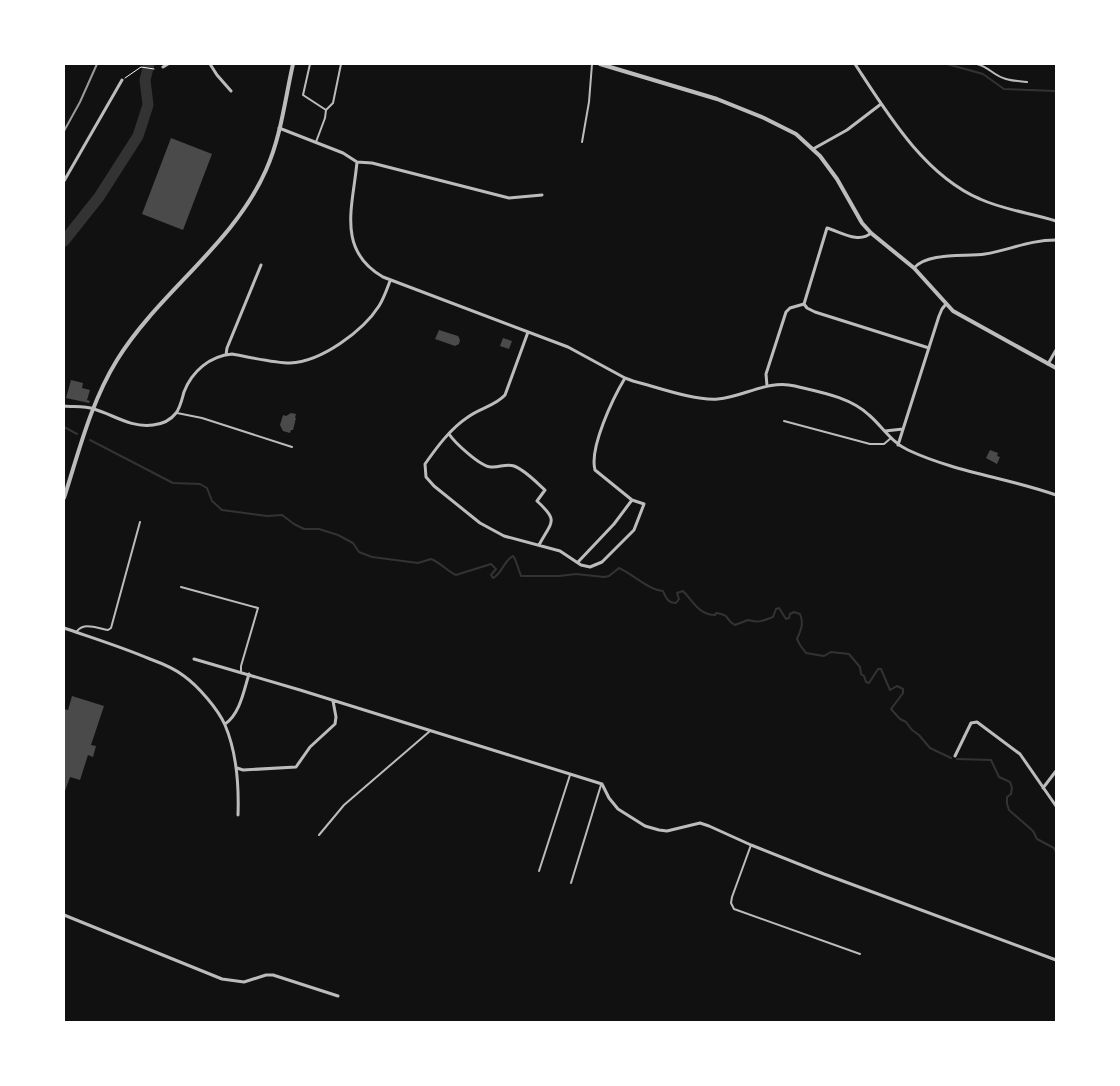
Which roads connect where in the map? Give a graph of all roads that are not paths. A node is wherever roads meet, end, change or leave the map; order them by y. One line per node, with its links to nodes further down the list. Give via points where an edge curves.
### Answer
1 (168, 64): 10 (street)
2 (210, 64): 13 (street)
3 (293, 64): 16 (street)
4 (310, 64): 15 (lane, via 303,95)
5 (341, 64): 15 (lane, via 333,103)
6 (592, 64): 18 (lane)
7 (600, 64): 19 (street, via 717,99 796,134)
8 (855, 64): 14 (street)
9 (977, 64): 12 (lane, via 1006,79)
10 (163, 67)
11 (122, 80): 21 (street)
12 (1027, 82)
13 (231, 91)
14 (881, 104): 19 (street, via 847,130); 23 (street, via 929,163 956,187 994,205)
15 (326, 110): 17 (lane)
16 (279, 128): 17 (street); 40 (street, via 266,170 249,202 127,346 110,372)
17 (316, 142): 20 (street)
18 (582, 142)
19 (813, 149): 24 (street, via 837,179)
20 (357, 162): 22 (street, via 509,198); 28 (street, via 350,204 350,229 356,249 369,268)
21 (64, 181)
22 (542, 195)
23 (1056, 221)
24 (871, 234): 27 (street); 29 (street, via 859,239 828,228)
25 (1056, 240): 27 (street, via 1034,241 985,254 922,261)
26 (261, 265): 34 (street)
27 (914, 268): 30 (street)
28 (390, 281): 31 (street); 34 (street, via 377,308 353,334 329,350 289,363)
29 (804, 304): 32 (street, via 815,312); 38 (street, via 786,312 766,374)
30 (946, 304): 32 (street); 35 (street, via 960,316)
31 (528, 332): 37 (street, via 578,351); 45 (street, via 505,394 499,401 468,416)
32 (929, 348): 43 (street)
33 (1056, 350): 35 (street)
34 (226, 354): 41 (street, via 195,372)
35 (1048, 364): 36 (street)
36 (1056, 368)
37 (625, 378): 38 (street, via 708,399 726,398); 51 (street, via 609,410 593,464 594,470)
38 (767, 386): 44 (street, via 787,384 841,399 861,408)
39 (64, 406): 40 (street)
40 (94, 409): 41 (street, via 143,426 164,422); 50 (street)
41 (177, 412): 48 (lane)
42 (784, 421): 46 (lane, via 870,444 884,444)
43 (904, 428): 44 (street); 47 (street)
44 (885, 431): 46 (street)
45 (449, 434): 53 (street, via 488,467 514,466 545,490 537,501 552,518); 53 (street, via 424,464 426,477 480,523 504,536)
46 (891, 438): 47 (street)
47 (898, 445): 49 (street, via 946,464)
48 (292, 447)
49 (1056, 495)
50 (64, 498)
51 (632, 500): 54 (street); 54 (street, via 644,504 634,530 602,562 590,567)
52 (140, 522): 57 (lane, via 111,628 86,626)
53 (539, 546): 54 (street, via 560,551)
54 (578, 562)
55 (180, 587): 59 (lane, via 258,608)
56 (64, 628): 57 (street)
57 (76, 632): 62 (street, via 172,668 204,696)
58 (194, 659): 59 (street)
59 (241, 672): 60 (street)
60 (249, 674): 61 (street); 62 (street, via 235,714)
61 (333, 701): 63 (street); 65 (street, via 336,724 310,747 296,767)
62 (225, 724): 65 (street)
63 (430, 731): 67 (street); 72 (lane, via 344,805)
64 (955, 756): 69 (street, via 967,728 977,722 1020,754)
65 (237, 768): 71 (street)
66 (1056, 771): 69 (street)
67 (570, 775): 68 (street); 74 (lane)
68 (602, 784): 73 (street, via 618,809 645,826 667,831 700,823); 75 (lane)
69 (1043, 788): 70 (street)
70 (1056, 806)
71 (238, 814)
72 (319, 835)
73 (751, 845): 77 (lane, via 732,897 734,909); 78 (street)
74 (539, 871)
75 (571, 883)
76 (64, 915): 79 (street, via 222,979 244,982 272,975)
77 (860, 954)
78 (1056, 960)
79 (338, 996)

